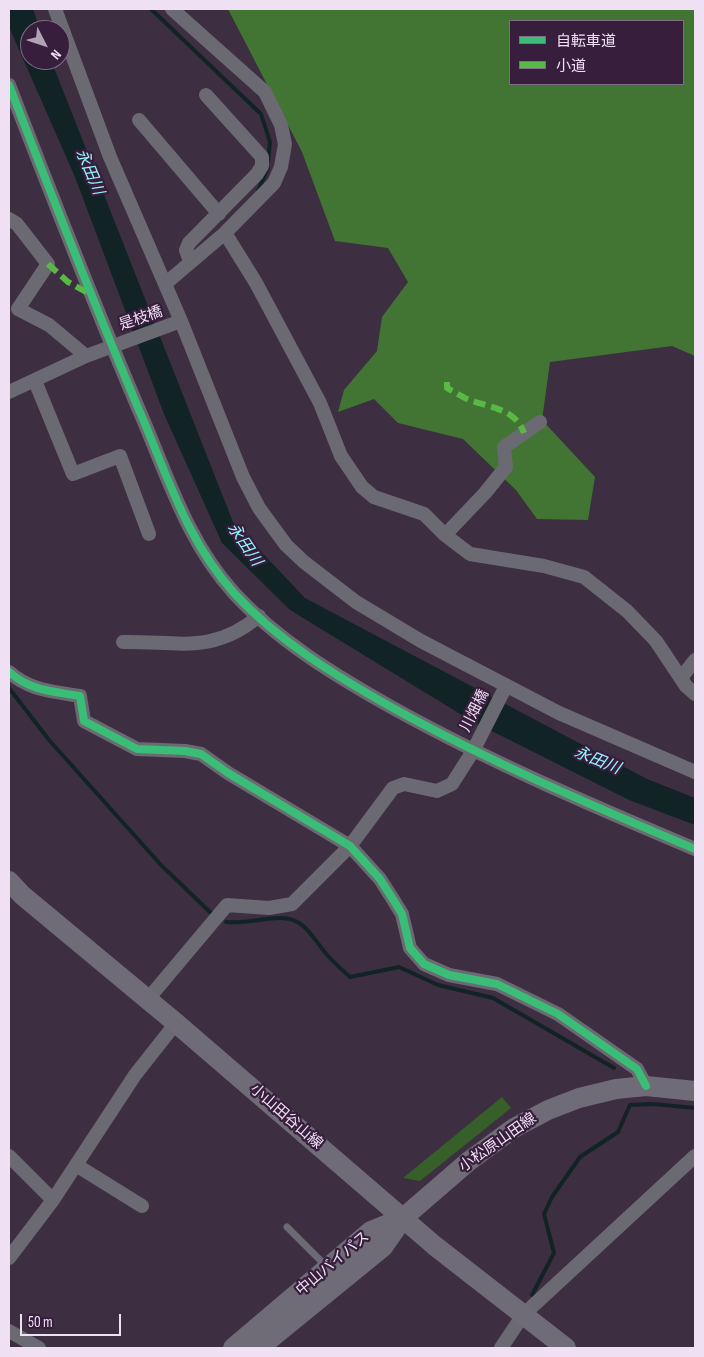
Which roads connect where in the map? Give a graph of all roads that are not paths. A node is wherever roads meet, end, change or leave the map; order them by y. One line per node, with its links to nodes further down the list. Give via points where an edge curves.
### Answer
1 (55, 9): 10 (street, via 110,157)
2 (172, 9): 8 (street, via 265,92 281,125 285,144 274,183)
3 (9, 85): 12 (street)
4 (206, 95): 6 (street, via 262,157 262,166 257,174)
5 (139, 120): 6 (street)
6 (220, 214): 9 (street, via 189,243 186,250)
7 (9, 220): 13 (street, via 17,224 48,264 18,309 49,325)
8 (225, 233): 9 (street); 18 (street, via 256,283 320,403 341,456 362,487 374,497 424,514)
9 (190, 261): 10 (street)
10 (165, 284): 11 (street)
11 (181, 321): 12 (street, 是枝橋); 24 (street, via 243,477 259,508 286,545 356,602)
12 (111, 346): 13 (street, 是枝橋); 19 (street, via 193,538 234,593)
13 (86, 356): 14 (street, 是枝橋)
14 (35, 381): 15 (street, 是枝橋); 17 (street, via 73,474 120,456)
15 (9, 392)
16 (540, 422): 18 (street, via 504,447 506,467 486,494)
17 (149, 534)
18 (445, 536): 23 (street, via 470,554 544,566 584,577 627,611 656,641)
19 (258, 616): 20 (street, via 245,628 223,639 188,644); 26 (street, via 328,671)
20 (123, 642)
21 (695, 660): 23 (street)
22 (9, 672): 28 (street, via 32,688 80,696 84,721 129,746 201,754)
23 (681, 678): 25 (street)
24 (506, 686): 26 (street, 川畑橋); 27 (street, via 559,713)
25 (695, 694)
26 (473, 751): 28 (street, 川畑橋, via 459,776 444,789 429,791 404,784 393,788); 29 (street)
27 (695, 772)
28 (350, 846): 31 (street, 川畑橋, via 292,904 270,908 227,906); 33 (street, via 394,901 402,914 410,948 424,964 449,976 504,987 558,1014 636,1069)
29 (695, 849)
30 (9, 881): 31 (street, 小山田谷山線)
31 (148, 999): 32 (street, 小山田谷山線)
32 (176, 1023): 37 (street, via 135,1075); 40 (street, 小山田谷山線)
33 (646, 1086): 34 (street, 小松原山田線); 40 (street, 小松原山田線, via 588,1095 548,1110 514,1128 469,1161)
34 (695, 1091)
35 (9, 1156): 38 (street)
36 (695, 1156): 44 (street)
37 (76, 1165): 38 (street); 39 (street)
38 (53, 1200): 42 (street)
39 (142, 1206)
40 (403, 1218): 43 (street, 中山バイパス, via 372,1231); 44 (street, 小山田谷山線); 48 (street, 中山バイパス, via 383,1247)
41 (287, 1227): 43 (lane)
42 (9, 1258)
43 (327, 1268): 47 (street, 中山バイパス)
44 (522, 1315): 49 (street); 50 (street, 小山田谷山線)
45 (9, 1331): 46 (street)
46 (39, 1348)
47 (233, 1348)
48 (259, 1348)
49 (501, 1348)
50 (566, 1348)

